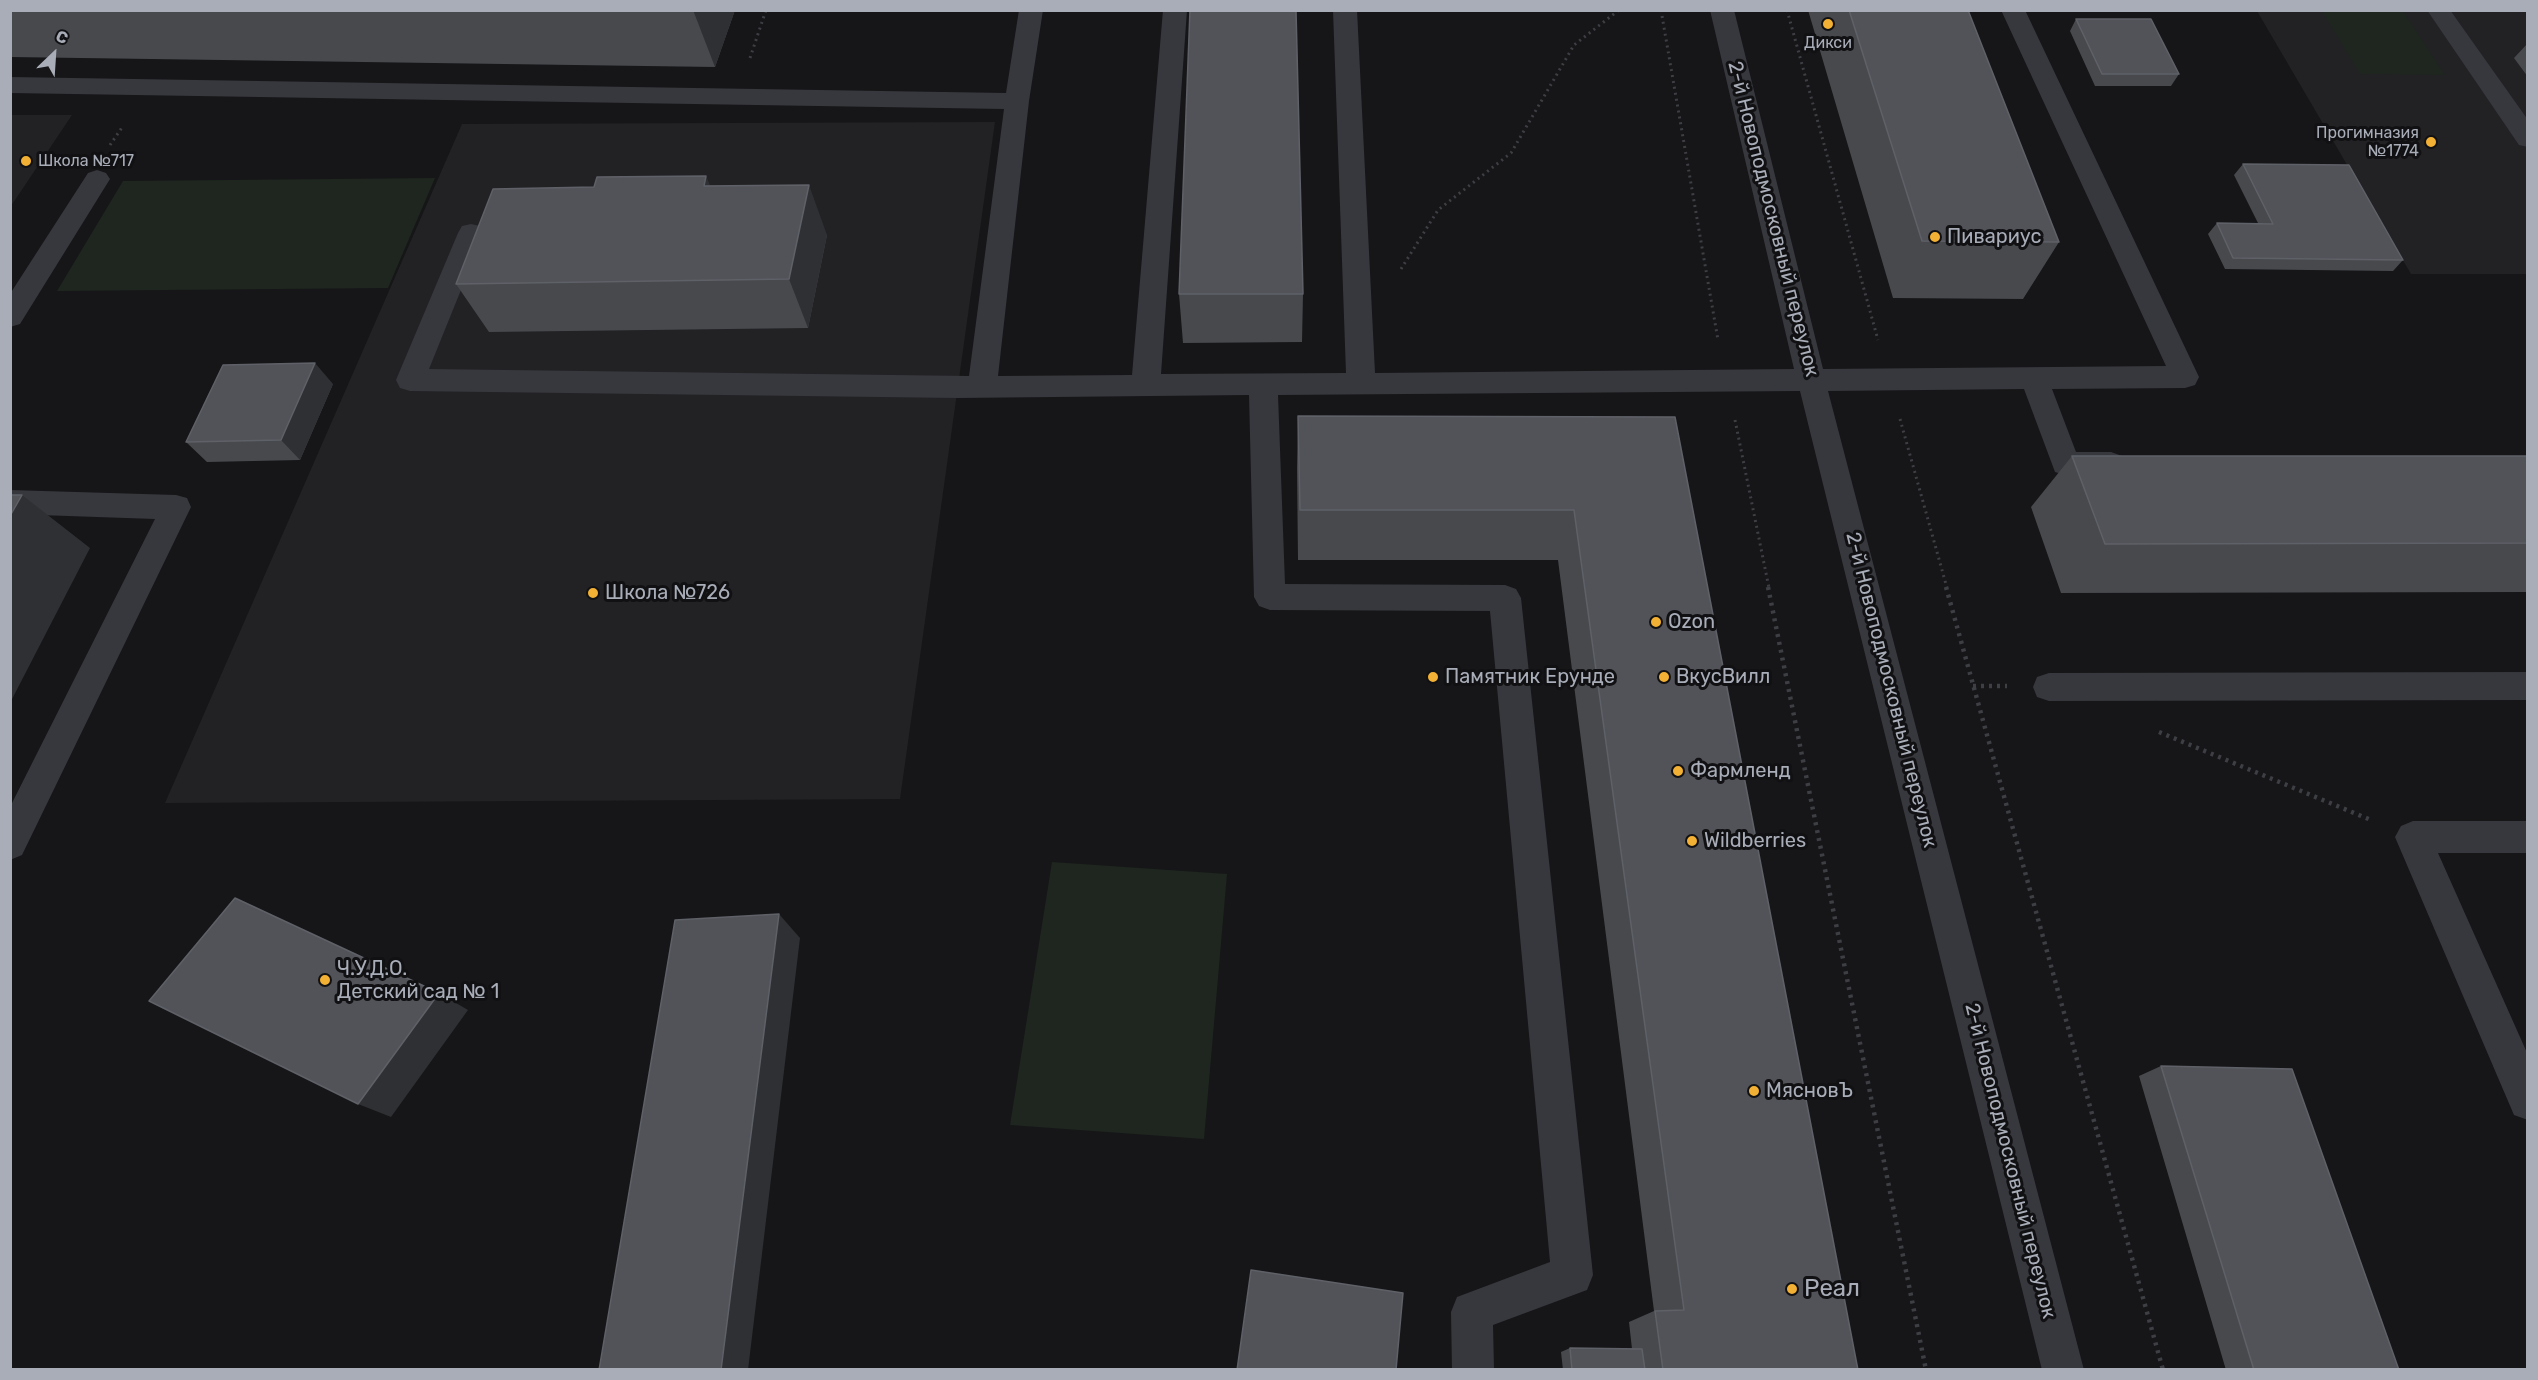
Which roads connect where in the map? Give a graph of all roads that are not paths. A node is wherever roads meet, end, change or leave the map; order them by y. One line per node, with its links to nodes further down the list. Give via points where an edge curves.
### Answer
1 (1031, 10): 8 (street)
2 (1174, 10): 17 (street)
3 (1345, 10): 15 (street)
4 (1722, 10): 14 (street, 2-й Новоподмосковный переулок)
5 (2013, 10): 13 (street, via 2185,377)
6 (2438, 10): 9 (street)
7 (10, 85): 8 (street)
8 (1017, 101): 18 (street)
9 (2528, 139)
10 (97, 179): 12 (street)
11 (471, 233): 18 (street, via 410,380)
12 (10, 317)
13 (2034, 378): 14 (street); 19 (street, via 2067,464)
14 (1811, 379): 15 (street); 27 (street, 2-й Новоподмосковный переулок)
15 (1361, 383): 16 (street)
16 (1263, 384): 17 (street); 26 (street, via 1270,597 1505,598 1572,1275 1472,1312)
17 (1146, 385): 18 (street)
18 (982, 386)
19 (2137, 464)
20 (10, 502): 24 (street, via 176,507)
21 (2528, 686): 22 (street)
22 (2049, 687)
23 (2528, 837): 25 (street, via 2413,837)
24 (10, 844)
25 (2528, 1101)
26 (1473, 1370)
27 (2063, 1370)

